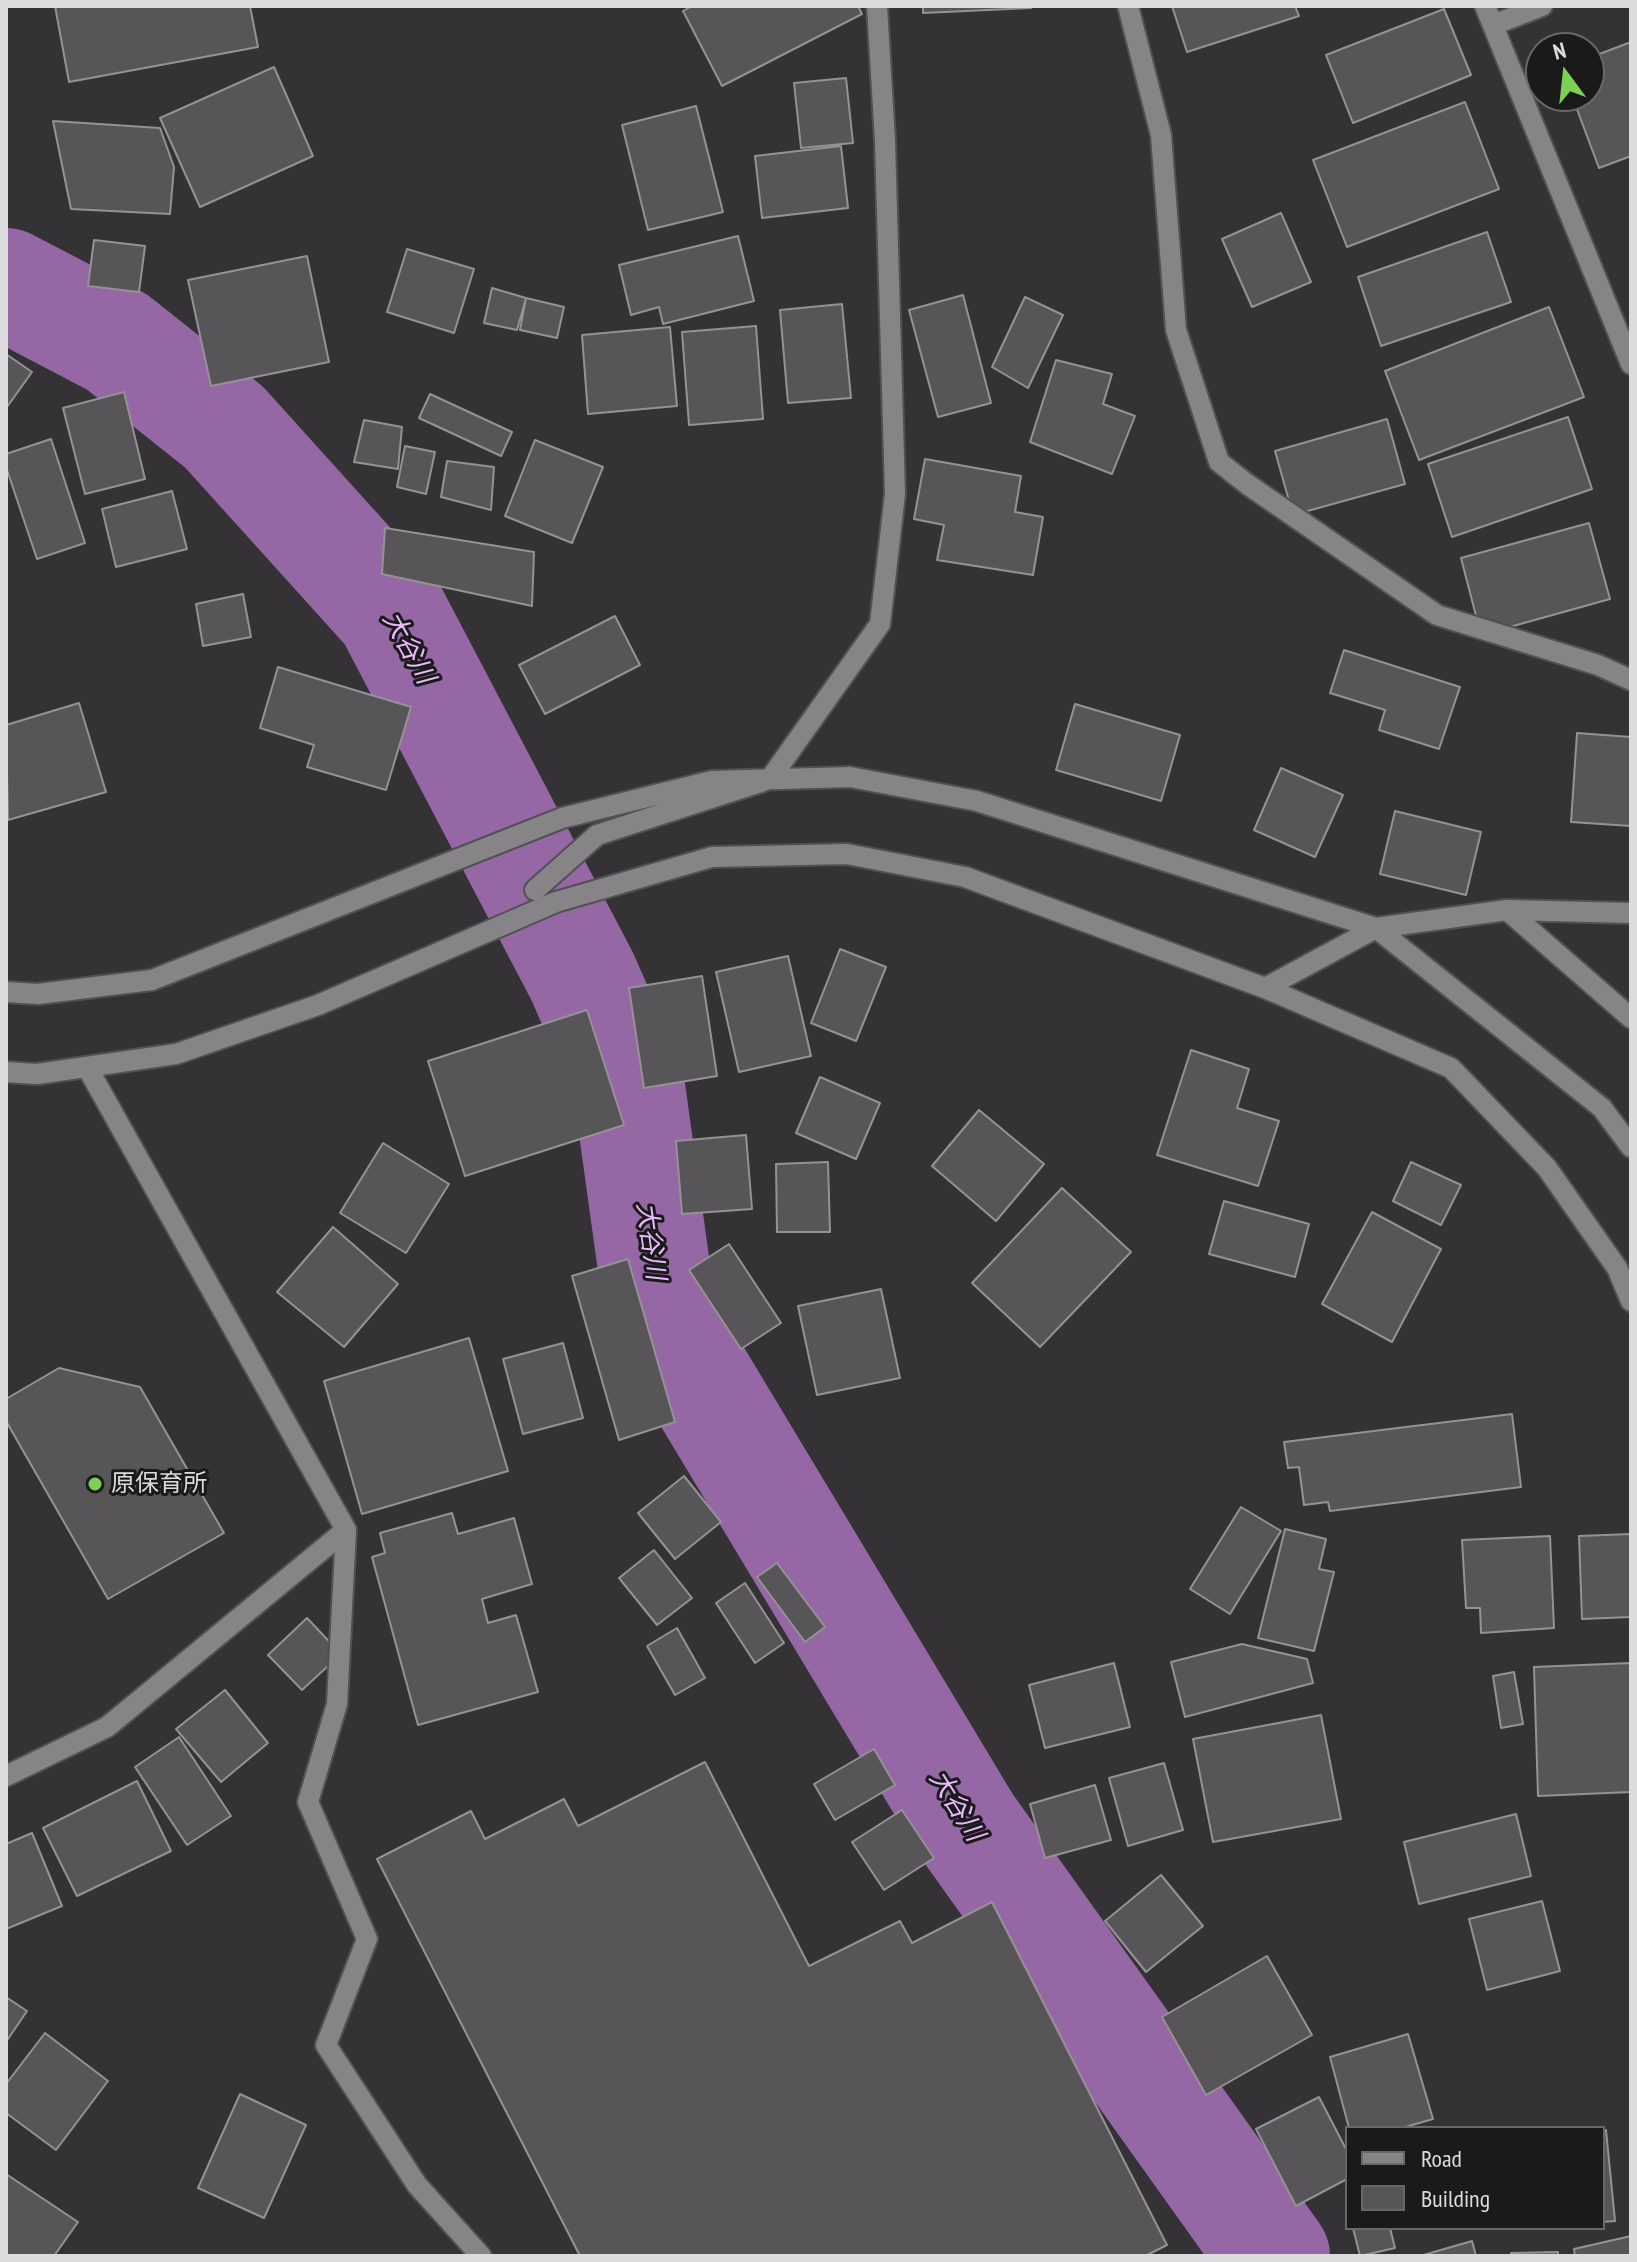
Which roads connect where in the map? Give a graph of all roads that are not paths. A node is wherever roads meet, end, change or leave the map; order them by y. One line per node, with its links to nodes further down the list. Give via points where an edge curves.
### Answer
1 (877, 6): 7 (street, via 895,494 880,624)
2 (1128, 6): 6 (street, via 1161,135 1176,330 1219,462 1437,615)
3 (1542, 6): 4 (street)
4 (1489, 15): 5 (street)
5 (1630, 358)
6 (1631, 680)
7 (770, 779): 8 (street, via 597,835); 11 (street, via 850,777 977,801); 13 (street, via 712,781 562,818 152,980 38,994)
8 (535, 890)
9 (1507, 910): 10 (street); 11 (street); 14 (street)
10 (1631, 913)
11 (1376, 928): 12 (street); 17 (street, via 1602,1108)
12 (1265, 988): 15 (street, via 965,877 847,854 712,857 556,902 318,1005 176,1054); 18 (street, via 1451,1068 1547,1168 1617,1268)
13 (6, 992)
14 (1631, 1018)
15 (87, 1067): 16 (street); 19 (street)
16 (6, 1072)
17 (1631, 1147)
18 (1631, 1301)
19 (346, 1530): 20 (street, via 107,1727); 21 (street, via 337,1704 308,1802 367,1939 326,2045 417,2185)
20 (6, 1776)
21 (481, 2256)

